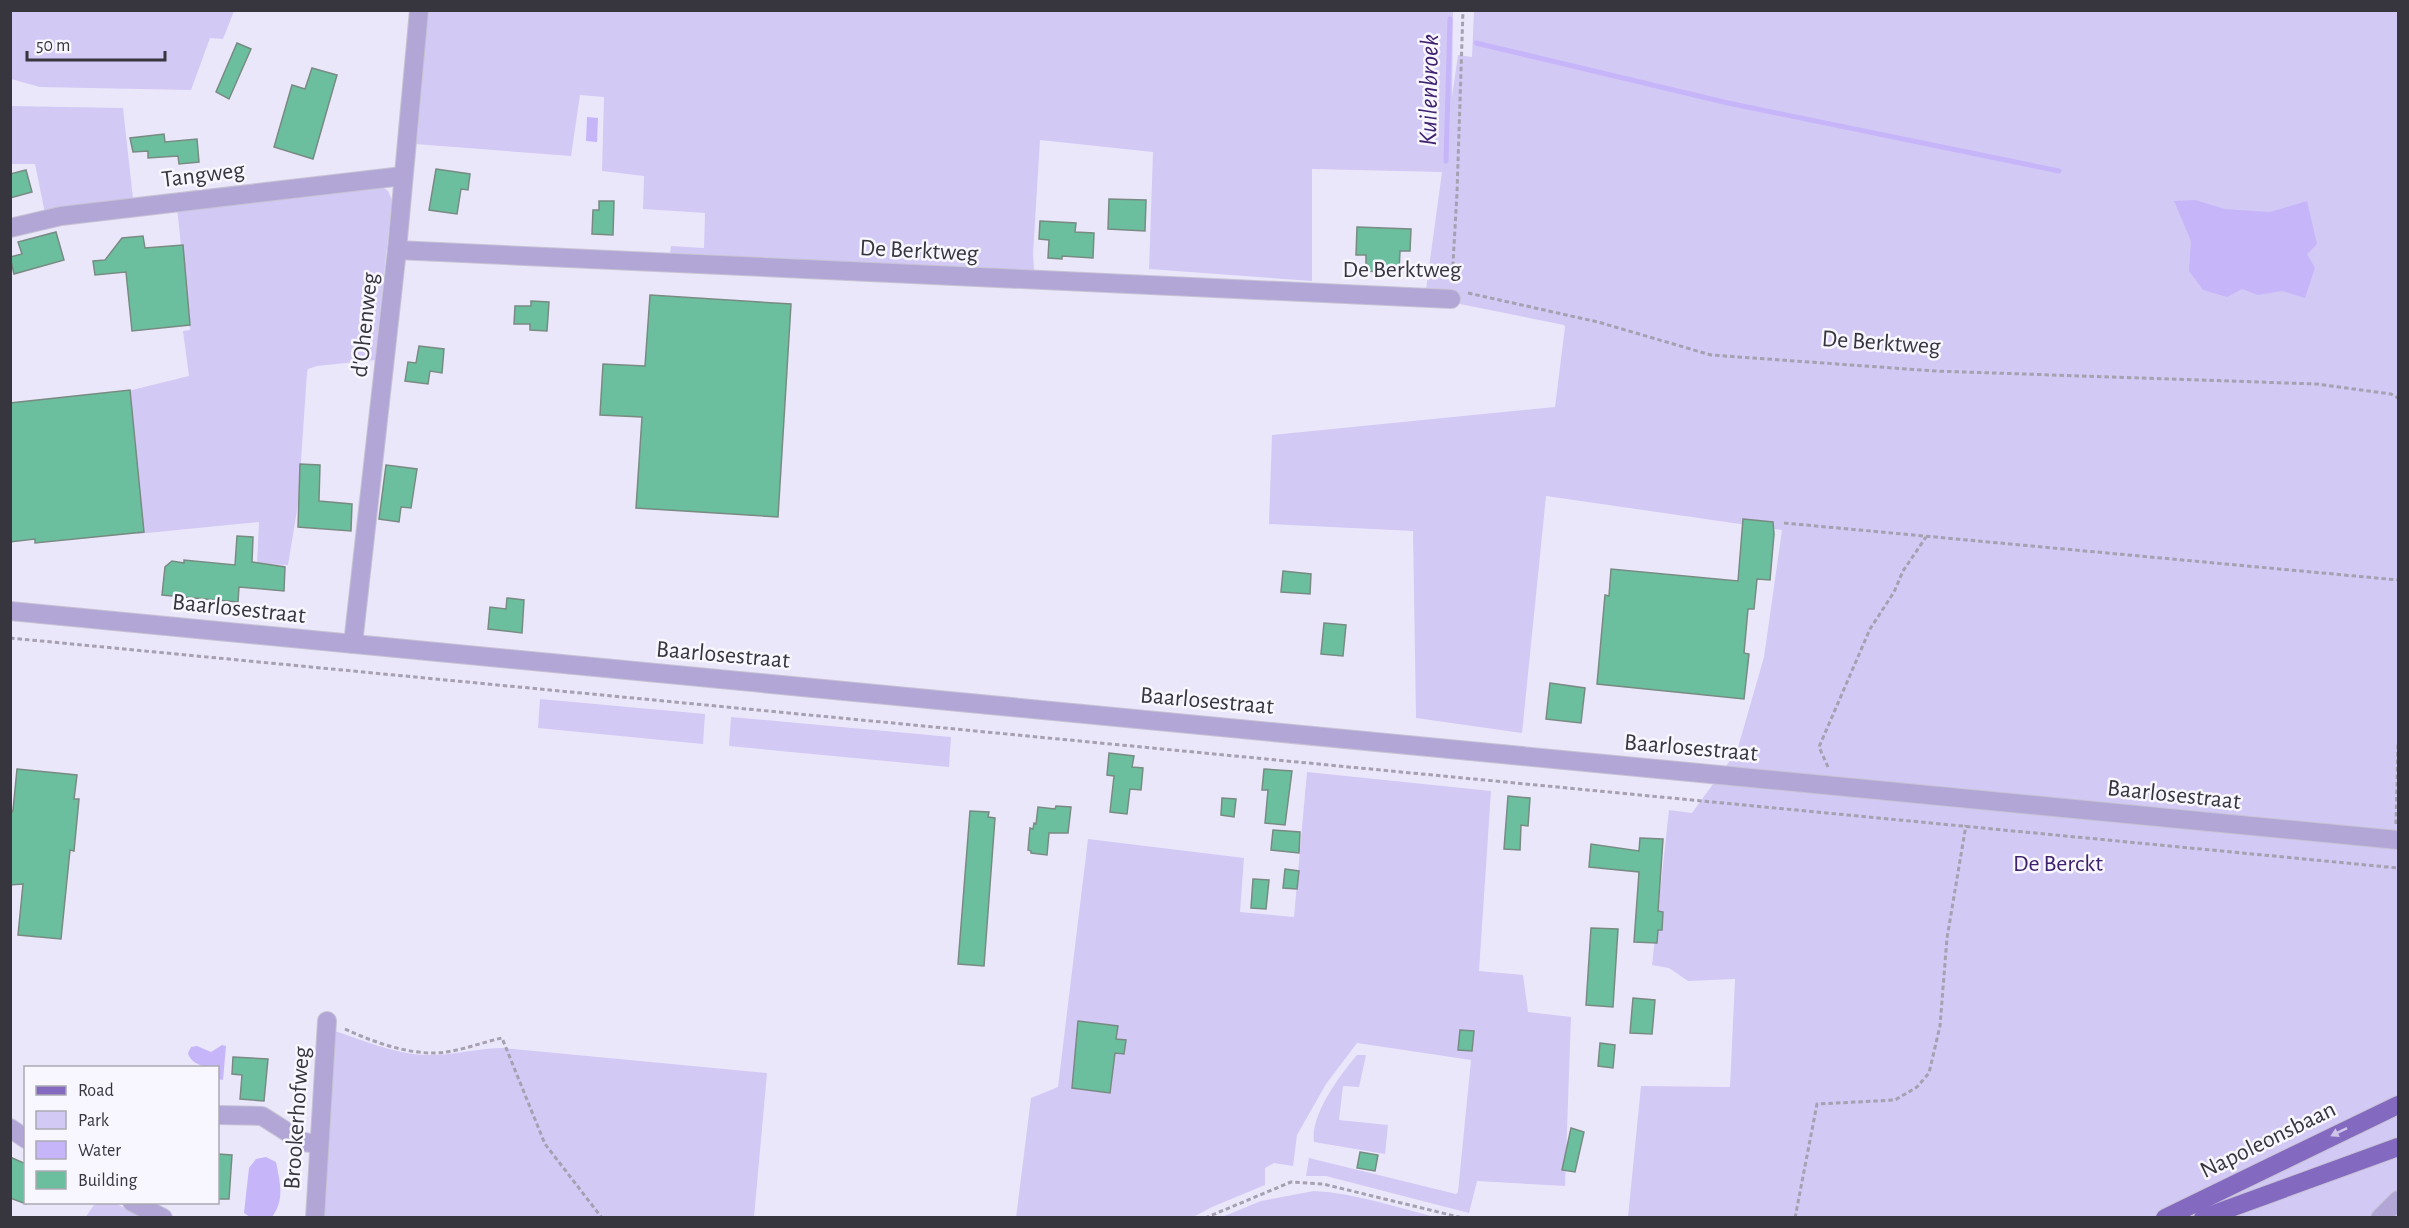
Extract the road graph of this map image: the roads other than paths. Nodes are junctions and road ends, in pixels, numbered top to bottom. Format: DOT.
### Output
graph roads {
  1 [pos="419,10"];
  2 [pos="403,176"];
  3 [pos="10,228"];
  4 [pos="397,250"];
  5 [pos="1451,299"];
  6 [pos="10,611"];
  7 [pos="353,644"];
  8 [pos="2397,840"];
  9 [pos="327,1021"];
  10 [pos="2395,1106"];
  11 [pos="219,1115"];
  12 [pos="10,1128"];
  13 [pos="24,1138"];
  14 [pos="319,1144"];
  15 [pos="2395,1149"];
  16 [pos="2398,1200"];
  17 [pos="134,1204"];
  18 [pos="163,1218"];
  19 [pos="315,1218"];
  20 [pos="2165,1218"];
  21 [pos="2203,1218"];
  22 [pos="2380,1218"];
  1 -- 2 [label="street, d'Ohenweg"];
  2 -- 3 [label="street, Tangweg"];
  2 -- 4 [label="street, d'Ohenweg"];
  4 -- 5 [label="street, De Berktweg"];
  4 -- 7 [label="street, d'Ohenweg"];
  6 -- 7 [label="street, Baarlosestraat"];
  7 -- 8 [label="street, Baarlosestraat"];
  9 -- 14 [label="street, Brookerhofweg"];
  10 -- 20 [label="main road, Napoleonsbaan, one-way"];
  11 -- 14 [label="street"];
  12 -- 13 [label="street"];
  14 -- 19 [label="street, Brookerhofweg"];
  15 -- 21 [label="main road, Napoleonsbaan"];
  16 -- 22 [label="street"];
  17 -- 18 [label="street"];
}
